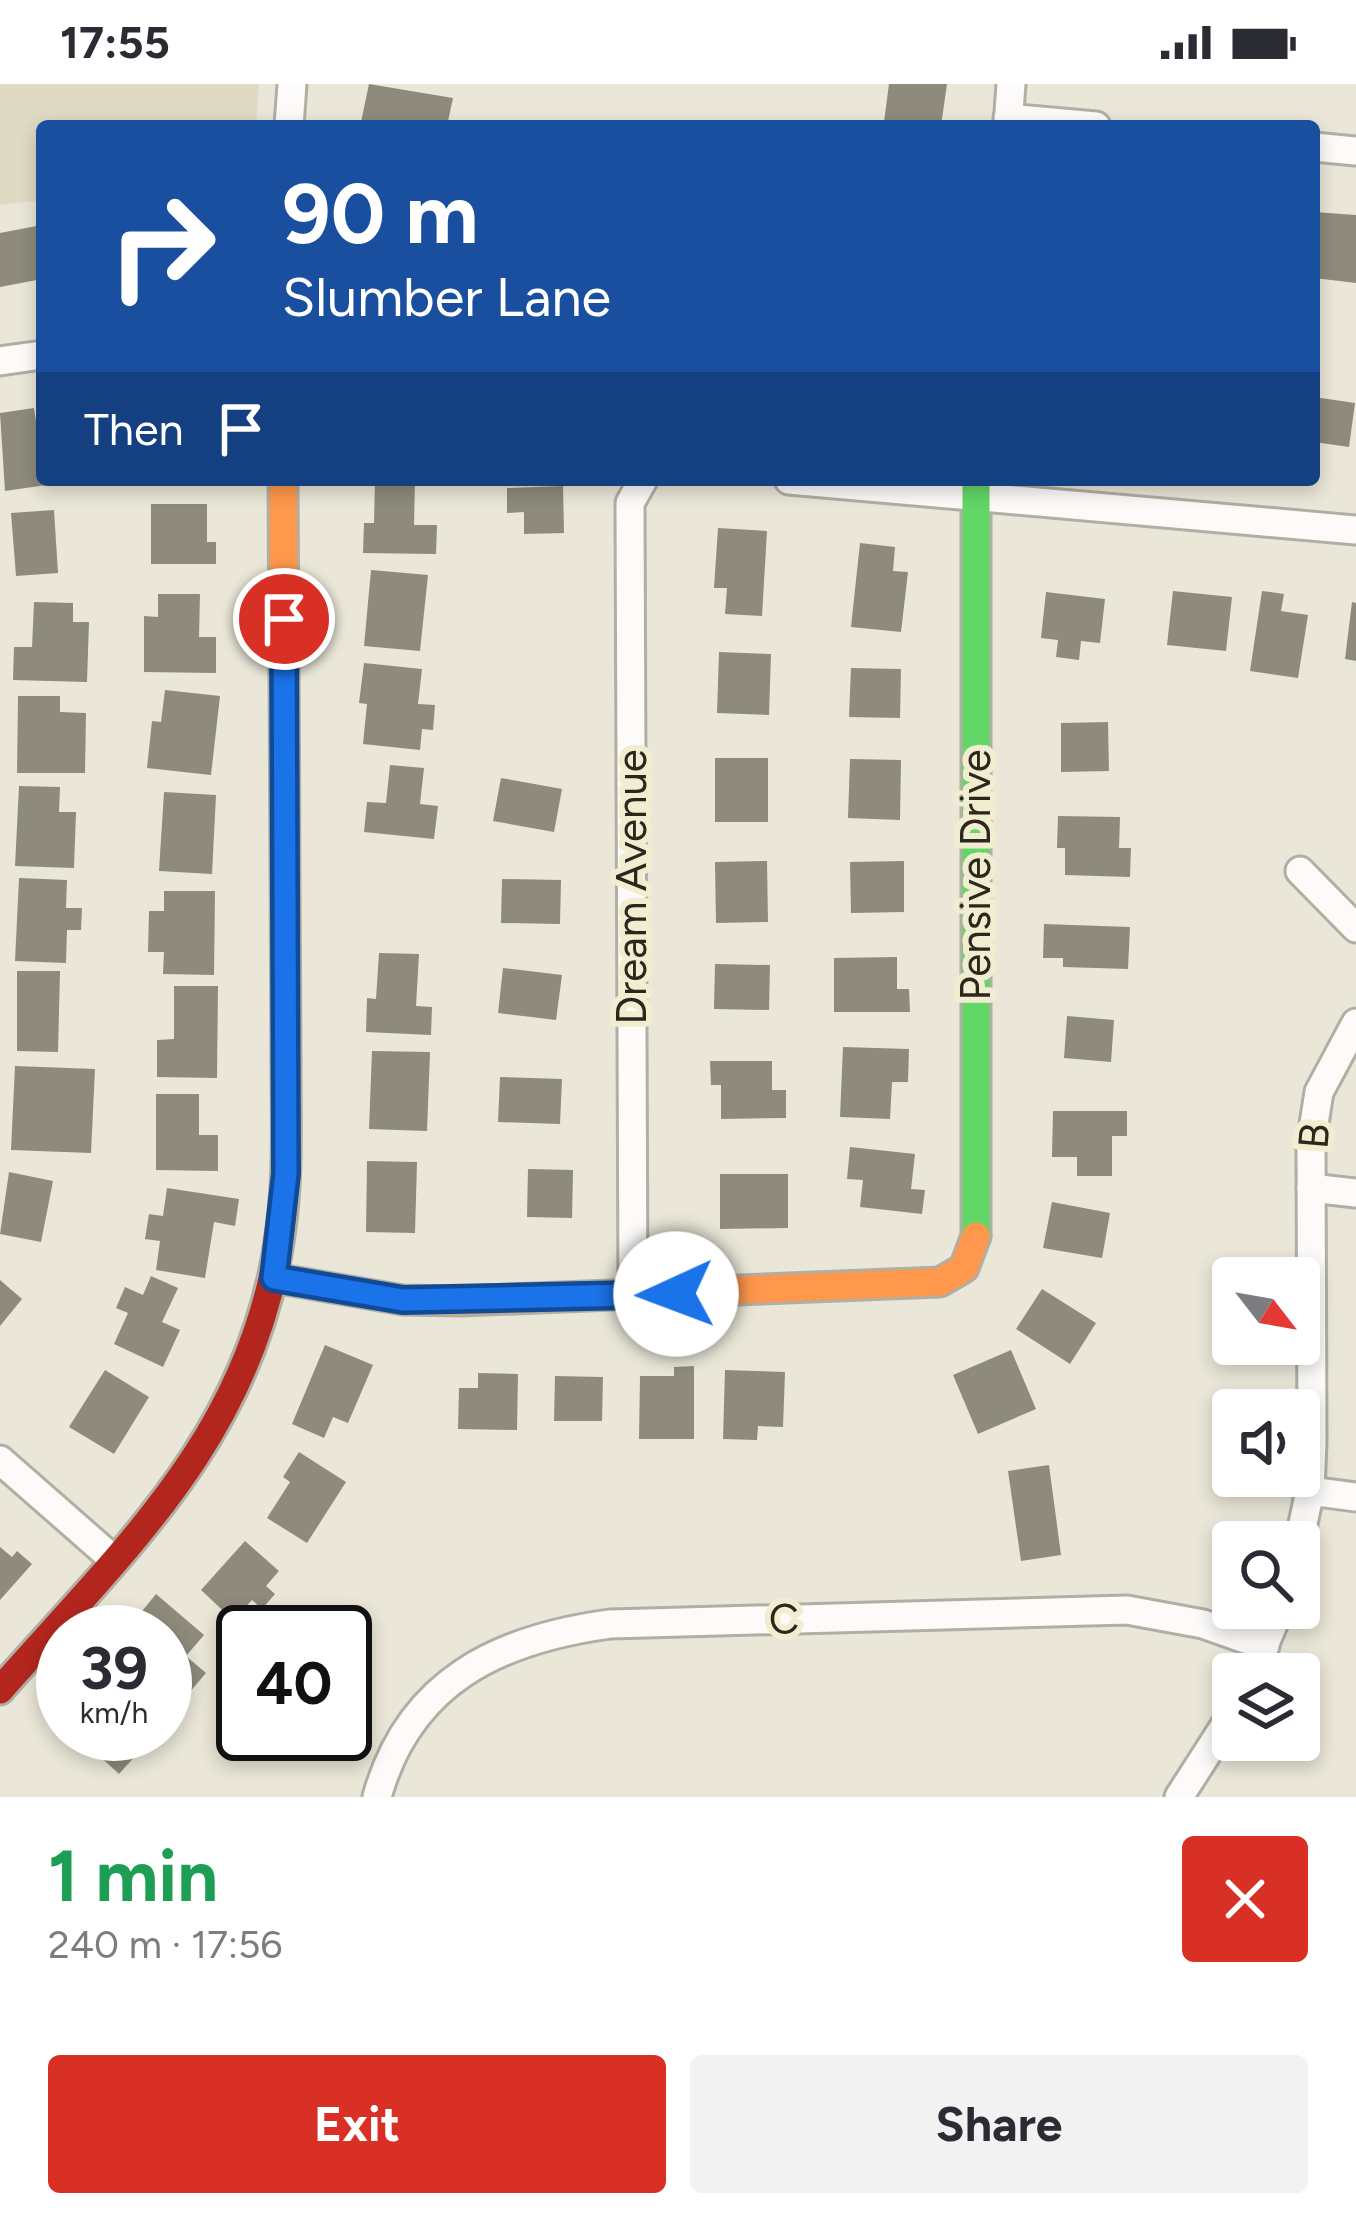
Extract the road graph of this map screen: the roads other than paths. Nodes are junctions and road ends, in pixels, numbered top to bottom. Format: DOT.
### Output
graph roads {
  1 [pos="292,84"];
  2 [pos="1011,84"];
  3 [pos="289,120"];
  4 [pos="1008,120"];
  5 [pos="1320,148"];
  6 [pos="1356,151"];
  7 [pos="36,356"];
  8 [pos="0,361"];
  9 [pos="283,486"];
  10 [pos="640,486"];
  11 [pos="913,486"];
  12 [pos="975,489"];
  13 [pos="1356,530"];
  14 [pos="1300,871"];
  15 [pos="1356,928"];
  16 [pos="1356,1023"];
  17 [pos="1311,1188"];
  18 [pos="1356,1193"];
  19 [pos="274,1278"];
  20 [pos="633,1296"];
  21 [pos="1310,1389"];
  22 [pos="0,1460"];
  23 [pos="1320,1492"];
  24 [pos="1356,1497"];
  25 [pos="113,1559"];
  26 [pos="1272,1629"];
  27 [pos="1265,1646"];
  28 [pos="1262,1653"];
  29 [pos="0,1690"];
  30 [pos="1212,1746"];
  31 [pos="377,1797"];
  32 [pos="1179,1797"];
  1 -- 3 [label="street"];
  2 -- 4 [label="street"];
  5 -- 6 [label="street"];
  7 -- 8 [label="street"];
  9 -- 19 [label="street"];
  10 -- 20 [label="street, Dream Avenue"];
  11 -- 12 [label="street"];
  12 -- 13 [label="street"];
  12 -- 20 [label="street, Pensive Drive"];
  14 -- 15 [label="street"];
  16 -- 17 [label="street, B"];
  17 -- 18 [label="street, B"];
  17 -- 21 [label="street, B"];
  19 -- 20 [label="street"];
  19 -- 25 [label="street"];
  22 -- 25 [label="street"];
  23 -- 24 [label="street"];
  25 -- 29 [label="street"];
  26 -- 27 [label="street"];
  27 -- 28 [label="street"];
  27 -- 31 [label="street, C"];
  30 -- 32 [label="street"];
}
